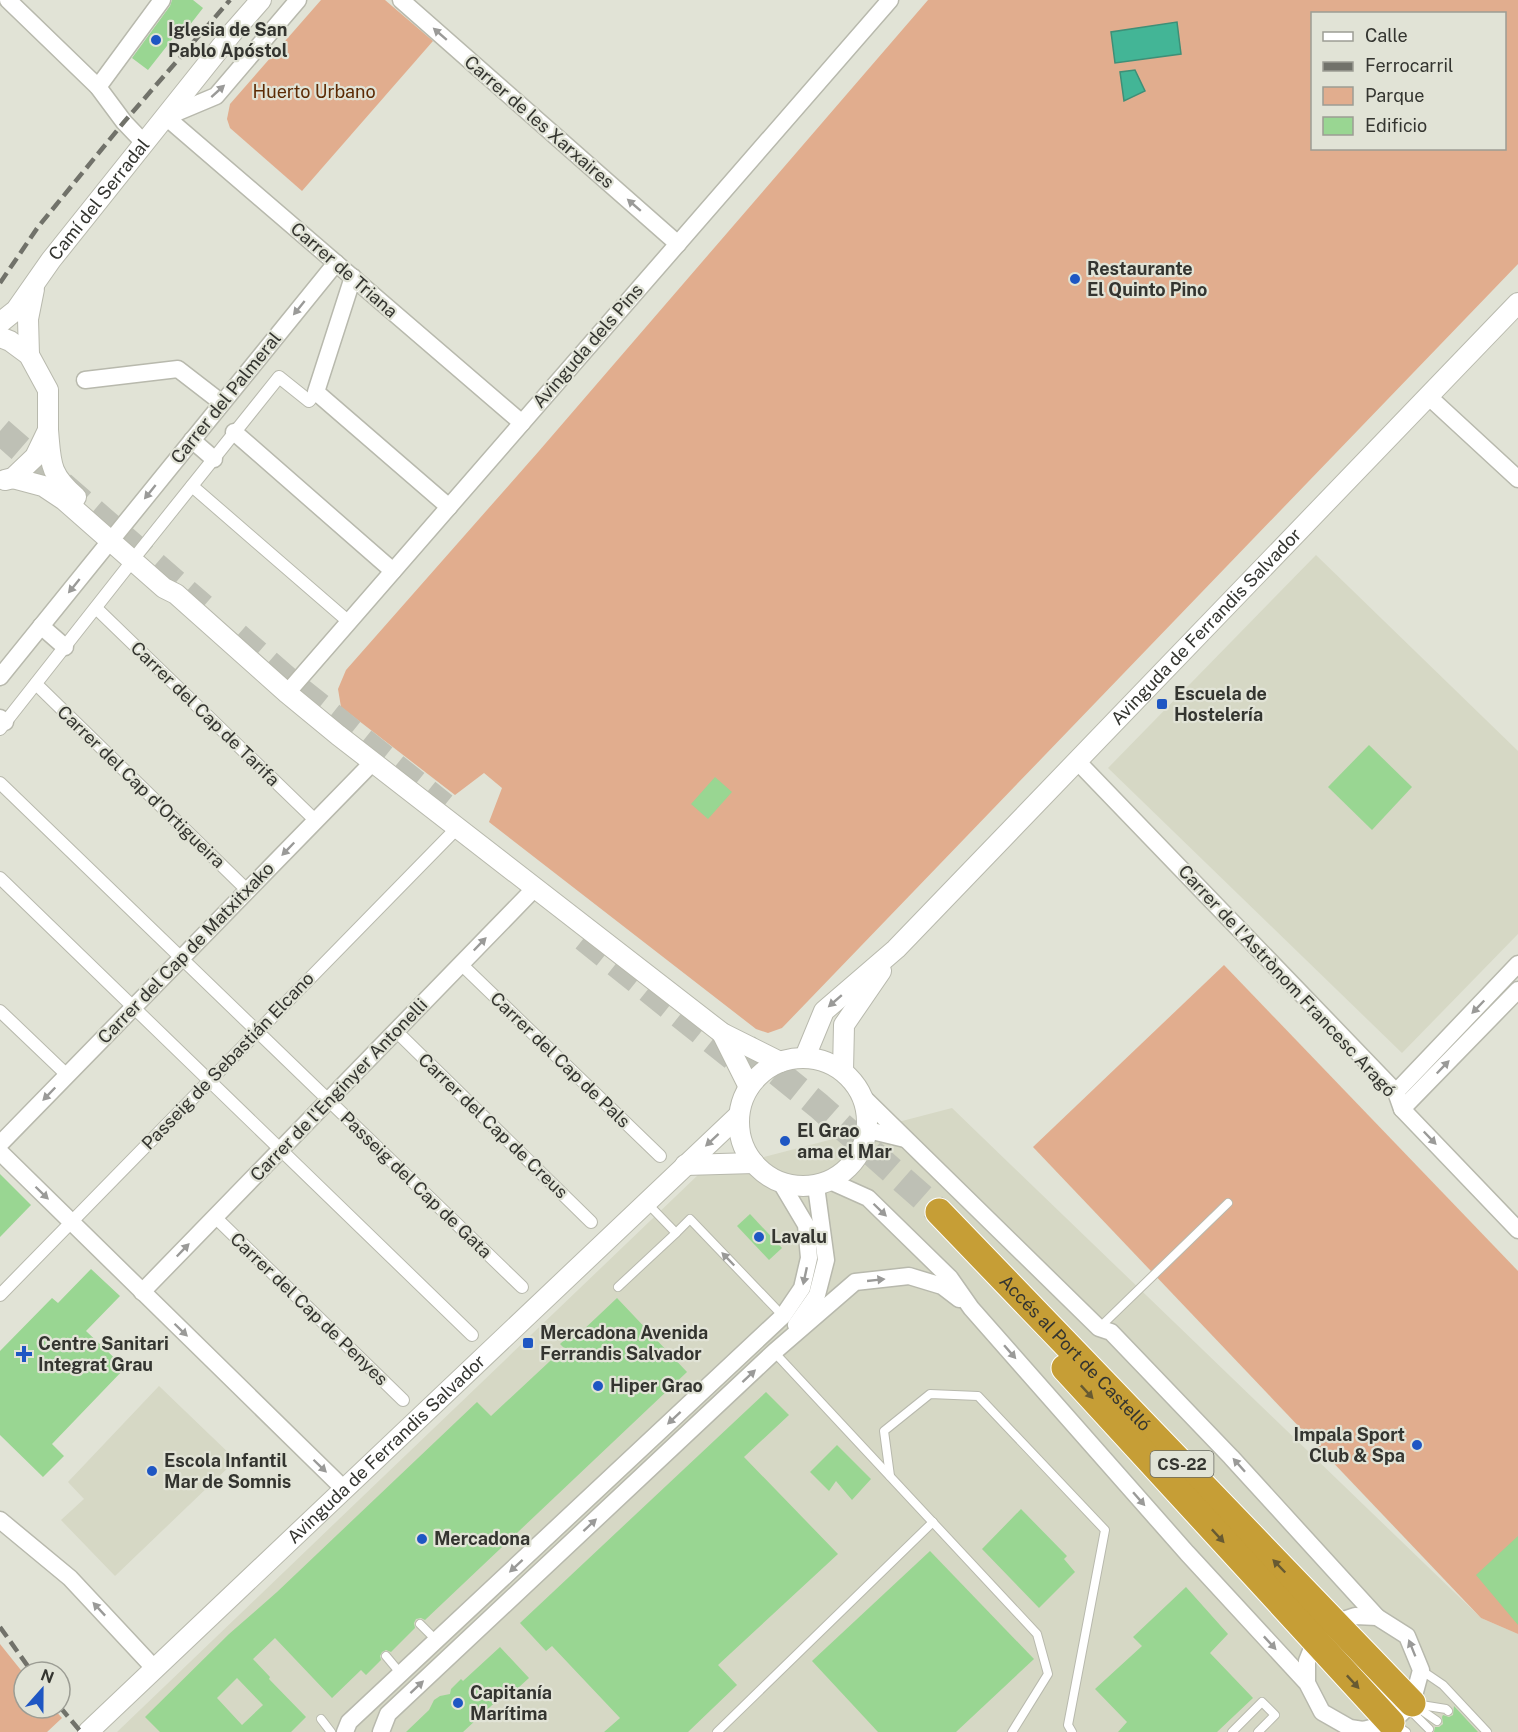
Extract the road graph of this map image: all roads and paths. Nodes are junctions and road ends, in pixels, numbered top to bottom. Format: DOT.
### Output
graph roads {
  1 [pos="8,0"];
  2 [pos="162,0"];
  3 [pos="261,0"];
  4 [pos="298,0"];
  5 [pos="401,0"];
  6 [pos="890,0"];
  7 [pos="98,87"];
  8 [pos="166,117"];
  9 [pos="145,144"];
  10 [pos="678,244"];
  11 [pos="336,263"];
  12 [pos="353,277"];
  13 [pos="35,283"];
  14 [pos="1518,303"];
  15 [pos="0,323"];
  16 [pos="0,337"];
  17 [pos="28,355"];
  18 [pos="85,380"];
  19 [pos="316,392"];
  20 [pos="1428,396"];
  21 [pos="222,403"];
  22 [pos="522,423"];
  23 [pos="48,430"];
  24 [pos="234,432"];
  25 [pos="192,440"];
  26 [pos="214,459"];
  27 [pos="1518,479"];
  28 [pos="6,480"];
  29 [pos="192,486"];
  30 [pos="449,507"];
  31 [pos="114,537"];
  32 [pos="136,556"];
  33 [pos="393,571"];
  34 [pos="96,608"];
  35 [pos="349,622"];
  36 [pos="41,626"];
  37 [pos="65,647"];
  38 [pos="0,677"];
  39 [pos="36,684"];
  40 [pos="287,693"];
  41 [pos="2,723"];
  42 [pos="1077,761"];
  43 [pos="373,762"];
  44 [pos="0,783"];
  45 [pos="315,820"];
  46 [pos="457,828"];
  47 [pos="0,878"];
  48 [pos="535,888"];
  49 [pos="247,890"];
  50 [pos="896,950"];
  51 [pos="181,958"];
  52 [pos="461,964"];
  53 [pos="1518,964"];
  54 [pos="1518,990"];
  55 [pos="133,1007"];
  56 [pos="0,1011"];
  57 [pos="396,1031"];
  58 [pos="257,1032"];
  59 [pos="722,1033"];
  60 [pos="805,1057"];
  61 [pos="780,1062"];
  62 [pos="843,1071"];
  63 [pos="67,1075"];
  64 [pos="209,1081"];
  65 [pos="749,1087"];
  66 [pos="1396,1092"];
  67 [pos="862,1096"];
  68 [pos="328,1100"];
  69 [pos="1402,1109"];
  70 [pos="739,1115"];
  71 [pos="868,1130"];
  72 [pos="906,1139"];
  73 [pos="0,1144"];
  74 [pos="280,1150"];
  75 [pos="0,1152"];
  76 [pos="660,1156"];
  77 [pos="754,1164"];
  78 [pos="685,1165"];
  79 [pos="781,1183"];
  80 [pos="823,1184"];
  81 [pos="646,1202"];
  82 [pos="1228,1203"];
  83 [pos="215,1217"];
  84 [pos="933,1218"];
  85 [pos="71,1222"];
  86 [pos="591,1222"];
  87 [pos="1518,1230"];
  88 [pos="676,1233"];
  89 [pos="522,1287"];
  90 [pos="618,1287"];
  91 [pos="142,1292"];
  92 [pos="0,1295"];
  93 [pos="971,1308"];
  94 [pos="783,1316"];
  95 [pos="1099,1328"];
  96 [pos="472,1335"];
  97 [pos="777,1350"];
  98 [pos="403,1400"];
  99 [pos="890,1476"];
  100 [pos="344,1489"];
  101 [pos="0,1520"];
  102 [pos="933,1522"];
  103 [pos="1377,1617"];
  104 [pos="420,1624"];
  105 [pos="1324,1632"];
  106 [pos="436,1640"];
  107 [pos="386,1656"];
  108 [pos="154,1669"];
  109 [pos="1421,1670"];
  110 [pos="401,1674"];
  111 [pos="1307,1683"];
  112 [pos="1412,1703"];
  113 [pos="1448,1711"];
  114 [pos="1437,1721"];
  115 [pos="1429,1729"];
  116 [pos="1375,1730"];
  117 [pos="88,1732"];
  118 [pos="324,1732"];
  119 [pos="331,1732"];
  120 [pos="345,1732"];
  121 [pos="381,1732"];
  122 [pos="717,1732"];
  123 [pos="1012,1732"];
  124 [pos="1072,1732"];
  125 [pos="1232,1732"];
  126 [pos="1258,1732"];
  127 [pos="1488,1732"];
  1 -- 7 [label="street"];
  2 -- 7 [label="street"];
  3 -- 8 [label="street, Camí del Serradal"];
  8 -- 4 [label="street, Camí del Serradal, one-way"];
  10 -- 5 [label="street, Carrer de les Xarxaires, one-way"];
  6 -- 10 [label="street, Avinguda dels Pins"];
  7 -- 9 [label="street"];
  8 -- 9 [label="street, Camí del Serradal"];
  8 -- 11 [label="street, Carrer de Triana"];
  9 -- 13 [label="street, Camí del Serradal"];
  10 -- 22 [label="street, Avinguda dels Pins"];
  11 -- 12 [label="street, Carrer de Triana"];
  11 -- 21 [label="street, Carrer del Palmeral, one-way"];
  12 -- 19 [label="street"];
  12 -- 22 [label="street, Carrer de Triana"];
  13 -- 15 [label="street, Camí del Serradal"];
  13 -- 17 [label="street, Camí del Serradal"];
  14 -- 20 [label="street, Avinguda de Ferrandis Salvador"];
  16 -- 17 [label="street"];
  17 -- 23 [label="street"];
  18 -- 21 [label="street"];
  19 -- 24 [label="street, Carrer del Palmeral"];
  19 -- 30 [label="street"];
  20 -- 27 [label="street"];
  20 -- 42 [label="street, Avinguda de Ferrandis Salvador"];
  21 -- 25 [label="street, Carrer del Palmeral"];
  22 -- 30 [label="street, Avinguda dels Pins"];
  23 -- 28 [label="street"];
  23 -- 31 [label="street"];
  24 -- 26 [label="street, Carrer del Palmeral"];
  24 -- 33 [label="street"];
  25 -- 26 [label="street"];
  25 -- 31 [label="street, Carrer del Palmeral, one-way"];
  26 -- 29 [label="street, Carrer del Palmeral"];
  28 -- 31 [label="street"];
  29 -- 32 [label="street, Carrer del Palmeral"];
  29 -- 35 [label="street"];
  30 -- 33 [label="street, Avinguda dels Pins"];
  31 -- 32 [label="street"];
  31 -- 36 [label="street, Carrer del Palmeral, one-way"];
  32 -- 34 [label="street, Carrer del Palmeral"];
  32 -- 40 [label="street"];
  33 -- 35 [label="street, Avinguda dels Pins"];
  34 -- 37 [label="street, Carrer del Palmeral"];
  34 -- 45 [label="street, Carrer del Cap de Tarifa"];
  35 -- 40 [label="street, Avinguda dels Pins"];
  36 -- 37 [label="street"];
  36 -- 38 [label="street, Carrer del Palmeral"];
  37 -- 39 [label="street, Carrer del Palmeral"];
  39 -- 41 [label="street, Carrer del Palmeral"];
  39 -- 49 [label="street, Carrer del Cap d'Ortigueira"];
  40 -- 43 [label="street"];
  42 -- 50 [label="street, Avinguda de Ferrandis Salvador"];
  42 -- 66 [label="street, Carrer de l'Astrònom Francesc Aragó"];
  43 -- 45 [label="street, Carrer del Cap de Matxitxako"];
  43 -- 46 [label="street"];
  44 -- 51 [label="street, Passeig del Cap de Gata"];
  45 -- 49 [label="street, Carrer del Cap de Matxitxako, one-way"];
  46 -- 48 [label="street"];
  46 -- 58 [label="street, Passeig de Sebastián Elcano"];
  47 -- 55 [label="street"];
  52 -- 48 [label="street, Carrer de l'Enginyer Antonelli, one-way"];
  48 -- 59 [label="street"];
  49 -- 51 [label="street, Carrer del Cap de Matxitxako"];
  50 -- 60 [label="street, Avinguda de Ferrandis Salvador, one-way"];
  50 -- 62 [label="street, Avinguda de Ferrandis Salvador"];
  51 -- 55 [label="street, Carrer del Cap de Matxitxako"];
  51 -- 58 [label="street, Passeig del Cap de Gata"];
  52 -- 57 [label="street, Carrer de l'Enginyer Antonelli"];
  52 -- 76 [label="street, Carrer del Cap de Pals"];
  53 -- 66 [label="street, one-way"];
  69 -- 54 [label="street, one-way"];
  55 -- 63 [label="street, Carrer del Cap de Matxitxako"];
  55 -- 64 [label="street"];
  56 -- 63 [label="street"];
  57 -- 68 [label="street, Carrer de l'Enginyer Antonelli"];
  57 -- 86 [label="street, Carrer del Cap de Creus"];
  58 -- 64 [label="street, Passeig de Sebastián Elcano"];
  58 -- 68 [label="street, Passeig del Cap de Gata"];
  59 -- 61 [label="street"];
  59 -- 65 [label="street"];
  60 -- 61 [label="street"];
  60 -- 62 [label="street"];
  61 -- 65 [label="street"];
  62 -- 67 [label="street"];
  63 -- 73 [label="street, Carrer del Cap de Matxitxako, one-way"];
  64 -- 74 [label="street"];
  64 -- 85 [label="street, Passeig de Sebastián Elcano"];
  65 -- 70 [label="street"];
  66 -- 69 [label="street, Carrer de l'Astrònom Francesc Aragó"];
  67 -- 71 [label="street"];
  67 -- 72 [label="street"];
  68 -- 74 [label="street, Carrer de l'Enginyer Antonelli"];
  68 -- 89 [label="street, Passeig del Cap de Gata"];
  69 -- 87 [label="street, Carrer de l'Astrònom Francesc Aragó, one-way"];
  70 -- 77 [label="street"];
  70 -- 78 [label="street, Avinguda de Ferrandis Salvador, one-way"];
  71 -- 72 [label="street"];
  71 -- 80 [label="street"];
  72 -- 95 [label="street"];
  74 -- 83 [label="street, Carrer de l'Enginyer Antonelli"];
  74 -- 96 [label="street"];
  75 -- 85 [label="street, one-way"];
  77 -- 78 [label="street"];
  77 -- 79 [label="street"];
  78 -- 81 [label="street, Avinguda de Ferrandis Salvador"];
  79 -- 80 [label="street"];
  79 -- 94 [label="street, one-way"];
  80 -- 93 [label="street, one-way"];
  80 -- 97 [label="street"];
  81 -- 88 [label="lane"];
  81 -- 100 [label="street, Avinguda de Ferrandis Salvador"];
  82 -- 95 [label="lane"];
  91 -- 83 [label="street, Carrer de l'Enginyer Antonelli, one-way"];
  83 -- 98 [label="street, Carrer del Cap de Penyes"];
  84 -- 105 [label="highway, Accés al Port de Castelló / CS-22"];
  85 -- 91 [label="street"];
  85 -- 92 [label="street, Passeig de Sebastián Elcano"];
  88 -- 90 [label="lane"];
  94 -- 88 [label="lane, one-way"];
  91 -- 100 [label="street, one-way"];
  97 -- 93 [label="street, one-way"];
  93 -- 111 [label="street, one-way"];
  94 -- 106 [label="street, one-way"];
  103 -- 95 [label="street, one-way"];
  97 -- 99 [label="lane"];
  121 -- 97 [label="street, one-way"];
  99 -- 102 [label="lane"];
  99 -- 124 [label="lane"];
  100 -- 108 [label="street, Avinguda de Ferrandis Salvador"];
  108 -- 101 [label="street, one-way"];
  102 -- 122 [label="lane"];
  102 -- 123 [label="lane"];
  103 -- 105 [label="street"];
  109 -- 103 [label="street, one-way"];
  104 -- 106 [label="lane"];
  105 -- 111 [label="street"];
  105 -- 112 [label="highway, Accés al Port de Castelló / CS-22"];
  105 -- 116 [label="highway, Accés al Port de Castelló / CS-22, one-way"];
  106 -- 110 [label="street"];
  107 -- 110 [label="lane"];
  108 -- 117 [label="street, Avinguda de Ferrandis Salvador"];
  109 -- 112 [label="street"];
  109 -- 127 [label="lane"];
  110 -- 120 [label="street"];
  111 -- 116 [label="street"];
  112 -- 113 [label="lane"];
  112 -- 114 [label="lane"];
  112 -- 115 [label="lane"];
  112 -- 116 [label="street"];
  118 -- 119 [label="lane"];
  125 -- 126 [label="lane"];
}
